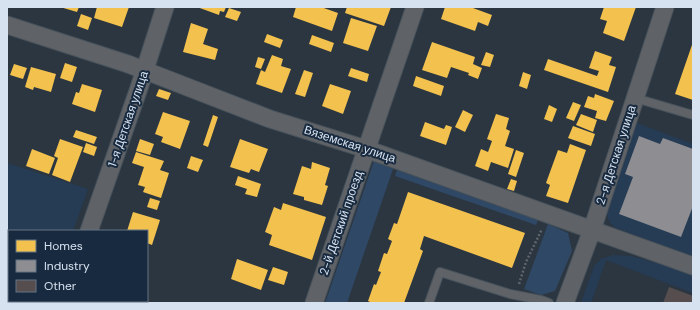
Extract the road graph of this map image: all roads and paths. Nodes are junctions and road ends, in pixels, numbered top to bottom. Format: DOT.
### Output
graph roads {
  1 [pos="165,7"];
  2 [pos="415,7"];
  3 [pos="664,7"];
  4 [pos="7,25"];
  5 [pos="144,70"];
  6 [pos="635,98"];
  7 [pos="693,115"];
  8 [pos="366,148"];
  9 [pos="549,214"];
  10 [pos="89,230"];
  11 [pos="592,230"];
  12 [pos="693,266"];
  13 [pos="516,296"];
  14 [pos="314,303"];
  15 [pos="429,303"];
  16 [pos="549,303"];
  17 [pos="565,303"];
  1 -- 5 [label="street, 1-я Детская улица"];
  2 -- 8 [label="street, 2-й Детский проезд"];
  3 -- 6 [label="street, 2-я Детская улица"];
  4 -- 5 [label="street, Вяземская улица"];
  5 -- 8 [label="street, Вяземская улица"];
  5 -- 10 [label="street, 1-я Детская улица"];
  6 -- 7 [label="lane"];
  6 -- 11 [label="street, 2-я Детская улица"];
  8 -- 9 [label="street, Вяземская улица"];
  8 -- 14 [label="street, 2-й Детский проезд"];
  9 -- 11 [label="street, Вяземская улица"];
  9 -- 13 [label="path"];
  11 -- 12 [label="street, Вяземская улица"];
  11 -- 17 [label="street, 2-я Детская улица"];
  13 -- 15 [label="lane"];
  13 -- 16 [label="lane"];
}
